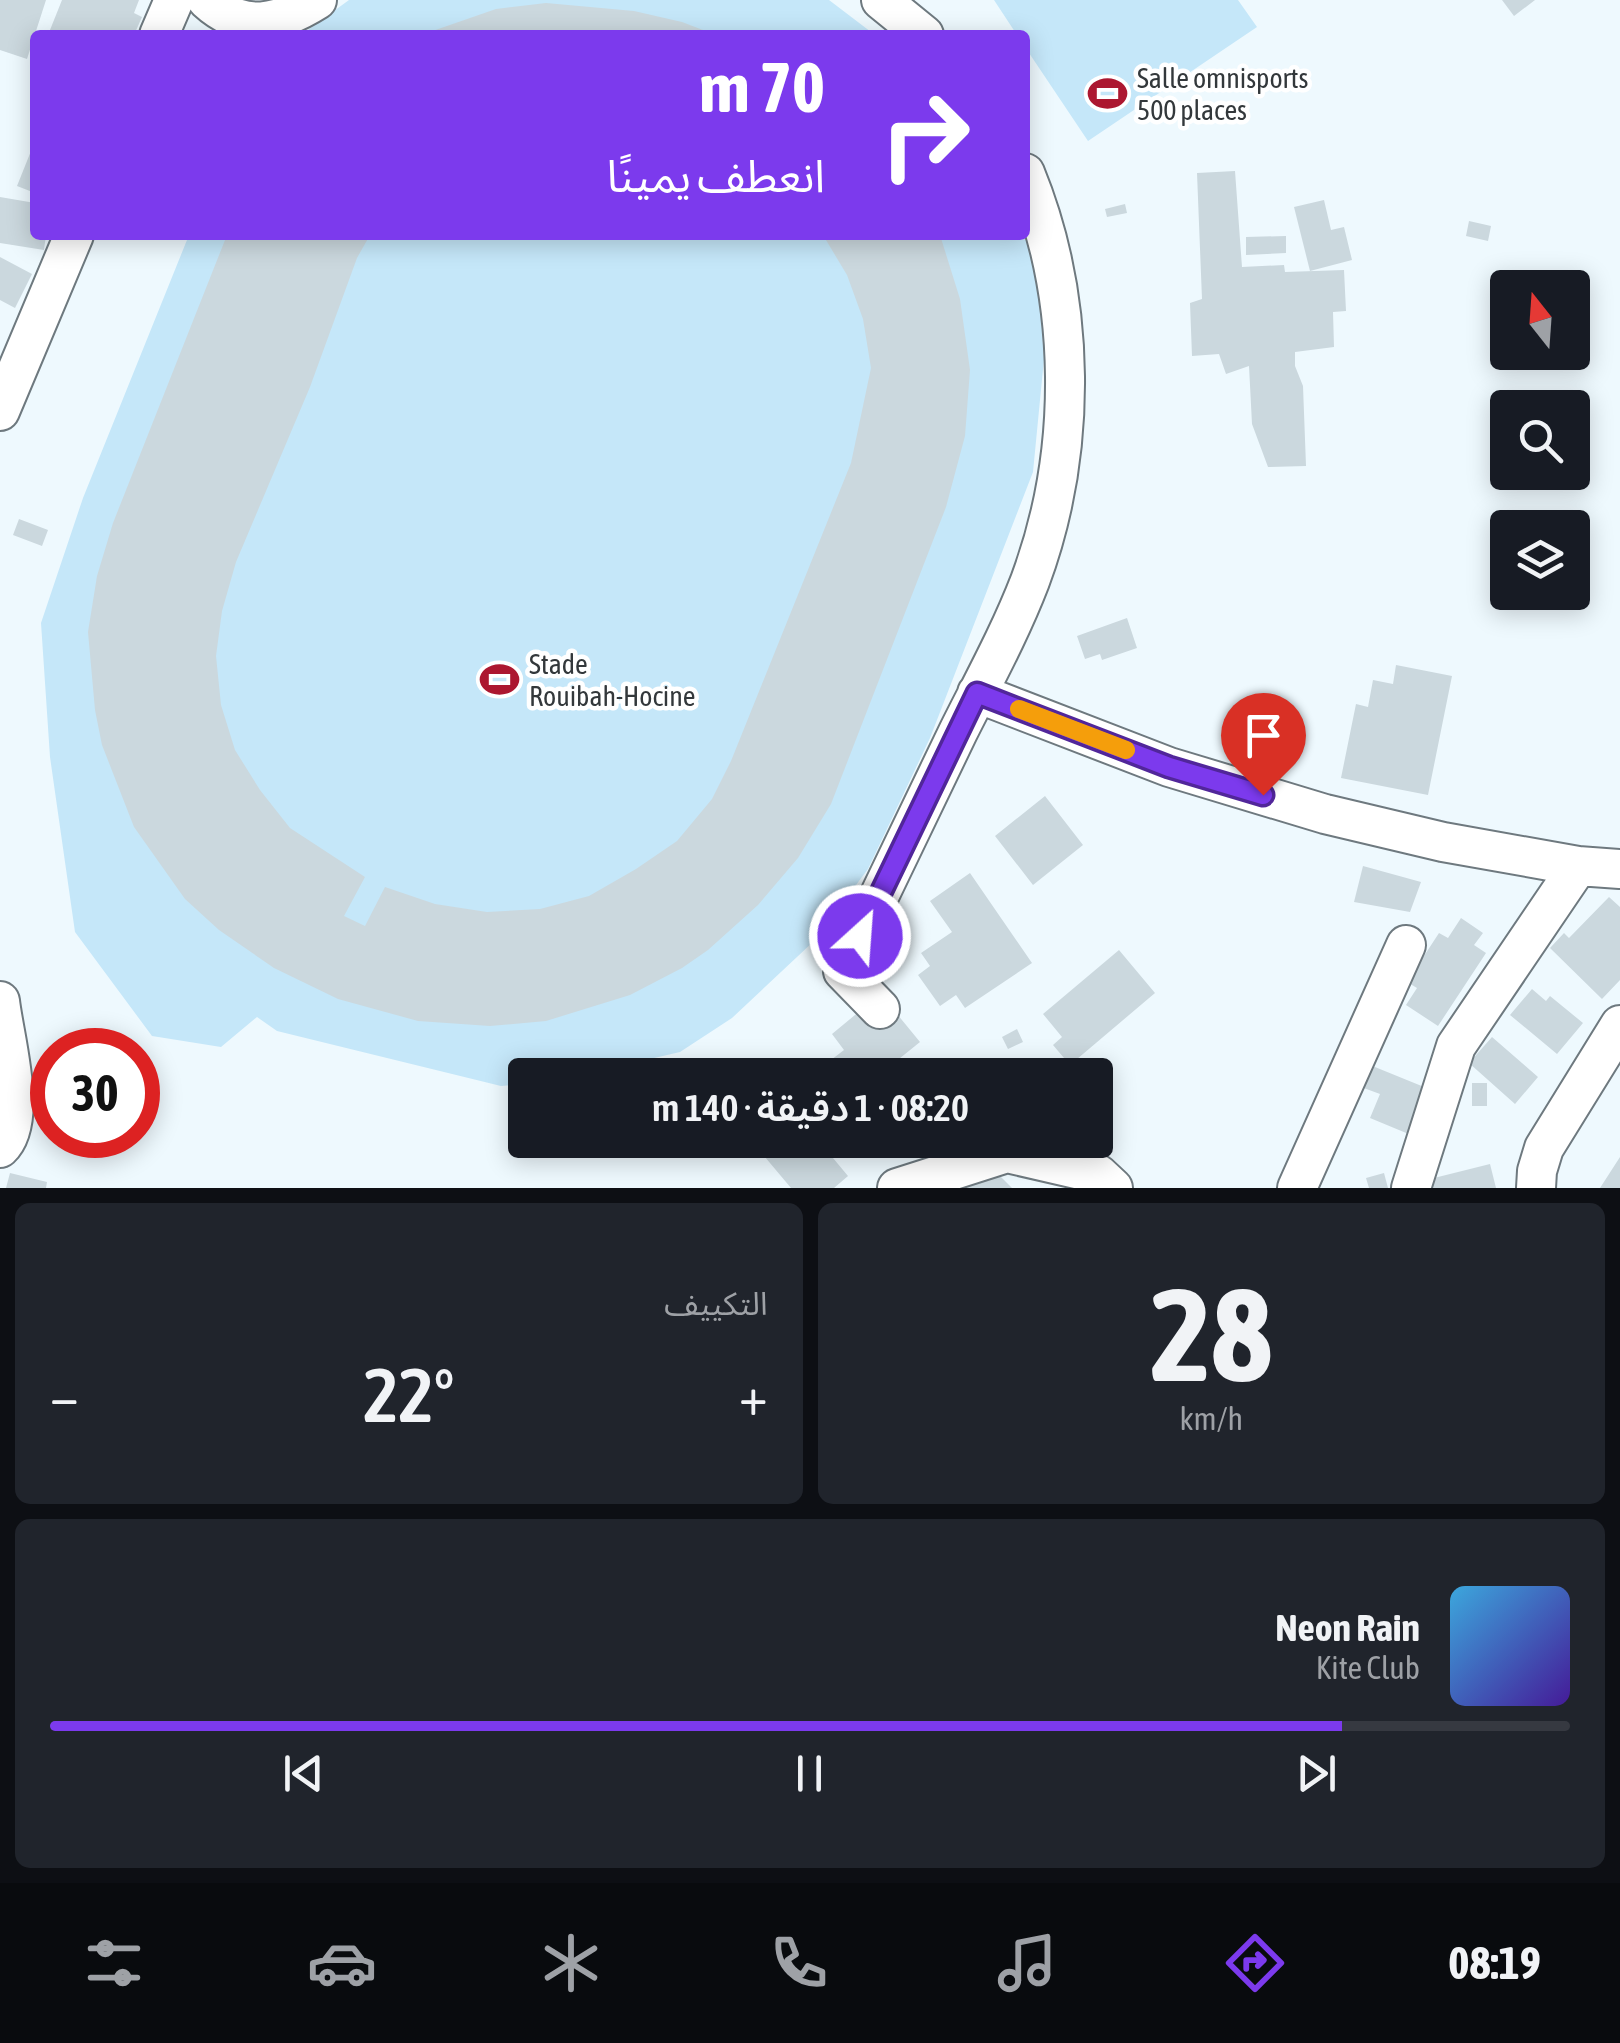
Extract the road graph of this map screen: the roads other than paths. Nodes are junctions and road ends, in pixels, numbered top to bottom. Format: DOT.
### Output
graph roads {
  1 [pos="174,0"];
  2 [pos="207,0"];
  3 [pos="317,0"];
  4 [pos="881,0"];
  5 [pos="161,30"];
  6 [pos="918,30"];
  7 [pos="1030,185"];
  8 [pos="72,240"];
  9 [pos="0,411"];
  10 [pos="977,693"];
  11 [pos="1578,866"];
  12 [pos="1620,869"];
  13 [pos="1406,945"];
  14 [pos="0,1006"];
  15 [pos="880,1008"];
  16 [pos="1620,1026"];
  17 [pos="0,1148"];
  18 [pos="1045,1176"];
  19 [pos="896,1188"];
  20 [pos="1112,1188"];
  21 [pos="1297,1188"];
  22 [pos="1410,1188"];
  23 [pos="1536,1188"];
  1 -- 5 [label="street"];
  2 -- 3 [label="street"];
  4 -- 6 [label="street"];
  7 -- 10 [label="street"];
  8 -- 9 [label="street"];
  10 -- 11 [label="street"];
  10 -- 15 [label="street"];
  11 -- 12 [label="street"];
  11 -- 22 [label="street"];
  13 -- 21 [label="street"];
  14 -- 17 [label="street"];
  16 -- 23 [label="street"];
  18 -- 19 [label="street"];
  18 -- 20 [label="street"];
}
